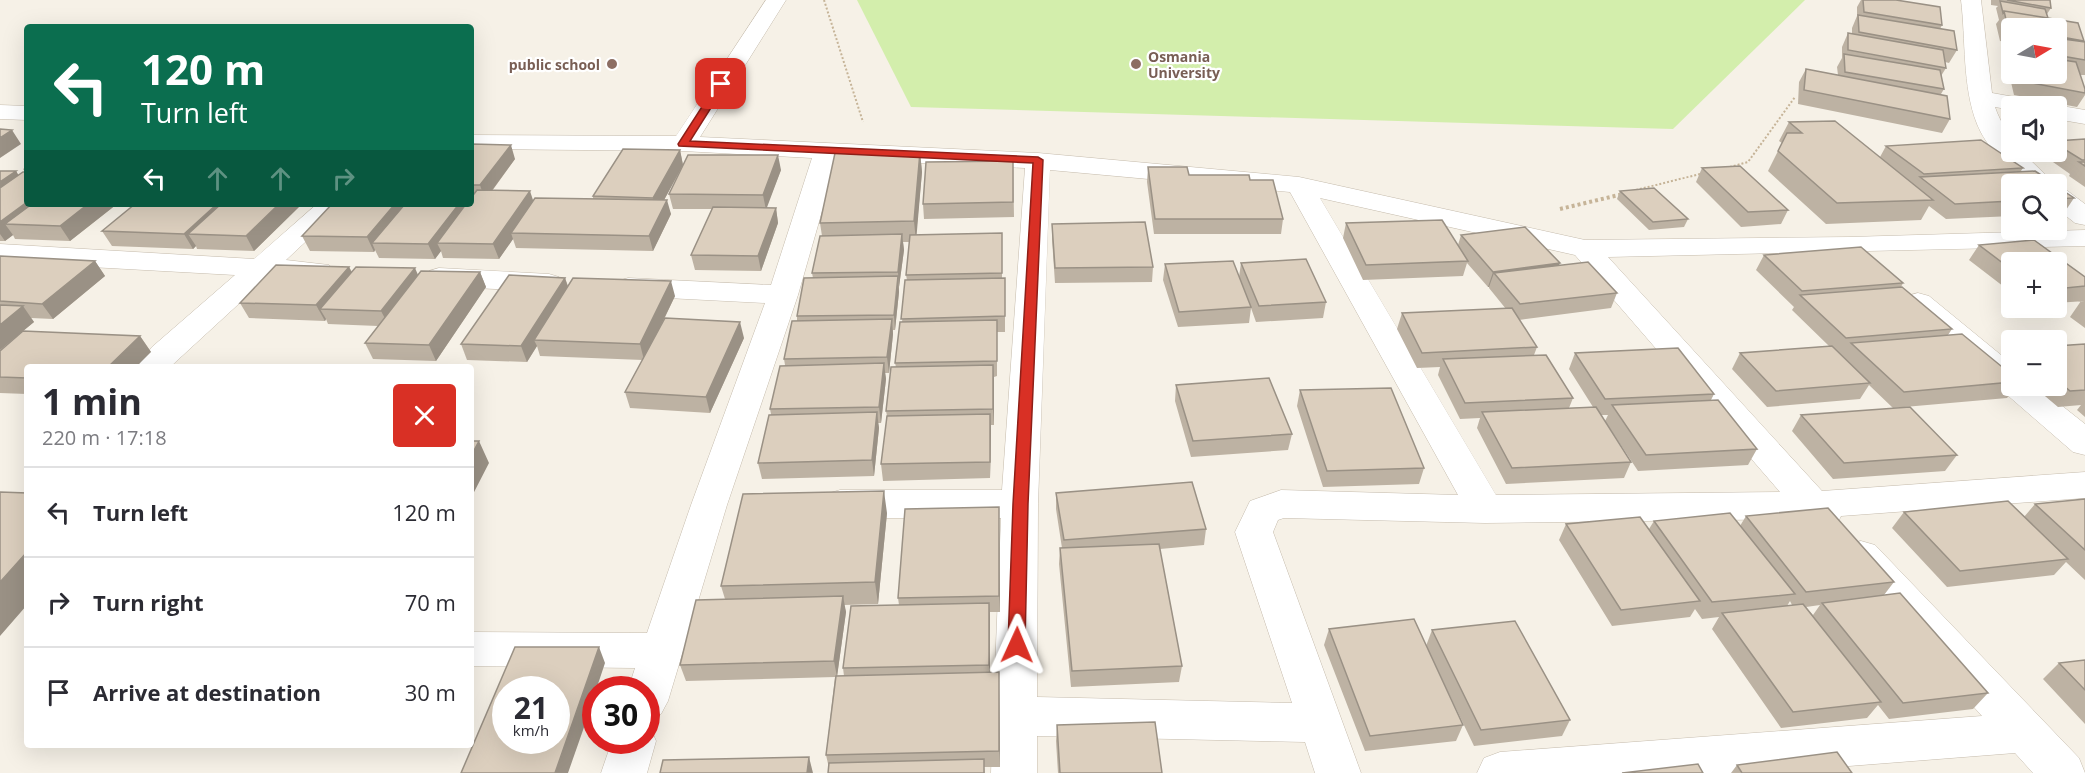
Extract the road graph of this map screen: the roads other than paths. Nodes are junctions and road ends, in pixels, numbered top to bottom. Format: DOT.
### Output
graph roads {
  1 [pos="776,0"];
  2 [pos="1971,0"];
  3 [pos="1983,98"];
  4 [pos="2001,101"];
  5 [pos="0,112"];
  6 [pos="24,113"];
  7 [pos="2067,114"];
  8 [pos="2085,117"];
  9 [pos="474,142"];
  10 [pos="683,144"];
  11 [pos="827,150"];
  12 [pos="1038,160"];
  13 [pos="2028,174"];
  14 [pos="1299,185"];
  15 [pos="2067,203"];
  16 [pos="330,207"];
  17 [pos="2085,217"];
  18 [pos="2085,238"];
  19 [pos="1850,245"];
  20 [pos="1585,249"];
  21 [pos="3,256"];
  22 [pos="262,268"];
  23 [pos="345,272"];
  24 [pos="416,276"];
  25 [pos="570,284"];
  26 [pos="606,286"];
  27 [pos="783,295"];
  28 [pos="155,364"];
  29 [pos="2001,372"];
  30 [pos="2029,396"];
  31 [pos="2085,443"];
  32 [pos="2085,485"];
  33 [pos="709,504"];
  34 [pos="745,504"];
  35 [pos="805,504"];
  36 [pos="1020,504"];
  37 [pos="1813,505"];
  38 [pos="1485,509"];
  39 [pos="474,649"];
  40 [pos="662,651"];
  41 [pos="654,676"];
  42 [pos="1015,716"];
  43 [pos="1320,723"];
  44 [pos="2025,732"];
  45 [pos="630,754"];
  46 [pos="1701,765"];
  47 [pos="624,773"];
  48 [pos="1014,773"];
  49 [pos="1338,773"];
  50 [pos="1500,773"];
  51 [pos="2063,773"];
  1 -- 10 [label="street"];
  2 -- 3 [label="street"];
  3 -- 4 [label="street"];
  3 -- 13 [label="street"];
  5 -- 6 [label="street"];
  7 -- 8 [label="street"];
  9 -- 10 [label="street"];
  10 -- 11 [label="street"];
  11 -- 12 [label="street"];
  11 -- 27 [label="street"];
  12 -- 14 [label="street"];
  12 -- 36 [label="street"];
  14 -- 20 [label="street"];
  14 -- 38 [label="street"];
  15 -- 17 [label="street"];
  16 -- 22 [label="street"];
  18 -- 19 [label="street"];
  19 -- 20 [label="street"];
  19 -- 29 [label="street"];
  20 -- 37 [label="street"];
  21 -- 22 [label="street"];
  22 -- 23 [label="street"];
  22 -- 28 [label="street"];
  24 -- 25 [label="street"];
  26 -- 27 [label="street"];
  27 -- 33 [label="street"];
  30 -- 31 [label="street"];
  32 -- 37 [label="street"];
  33 -- 34 [label="street"];
  33 -- 40 [label="street"];
  35 -- 36 [label="street"];
  36 -- 42 [label="street"];
  37 -- 38 [label="street"];
  37 -- 44 [label="street"];
  38 -- 43 [label="street"];
  39 -- 40 [label="street"];
  40 -- 41 [label="street"];
  42 -- 43 [label="street"];
  42 -- 48 [label="street"];
  43 -- 49 [label="street"];
  44 -- 46 [label="street"];
  44 -- 51 [label="street"];
  45 -- 47 [label="street"];
  46 -- 50 [label="street"];
}
